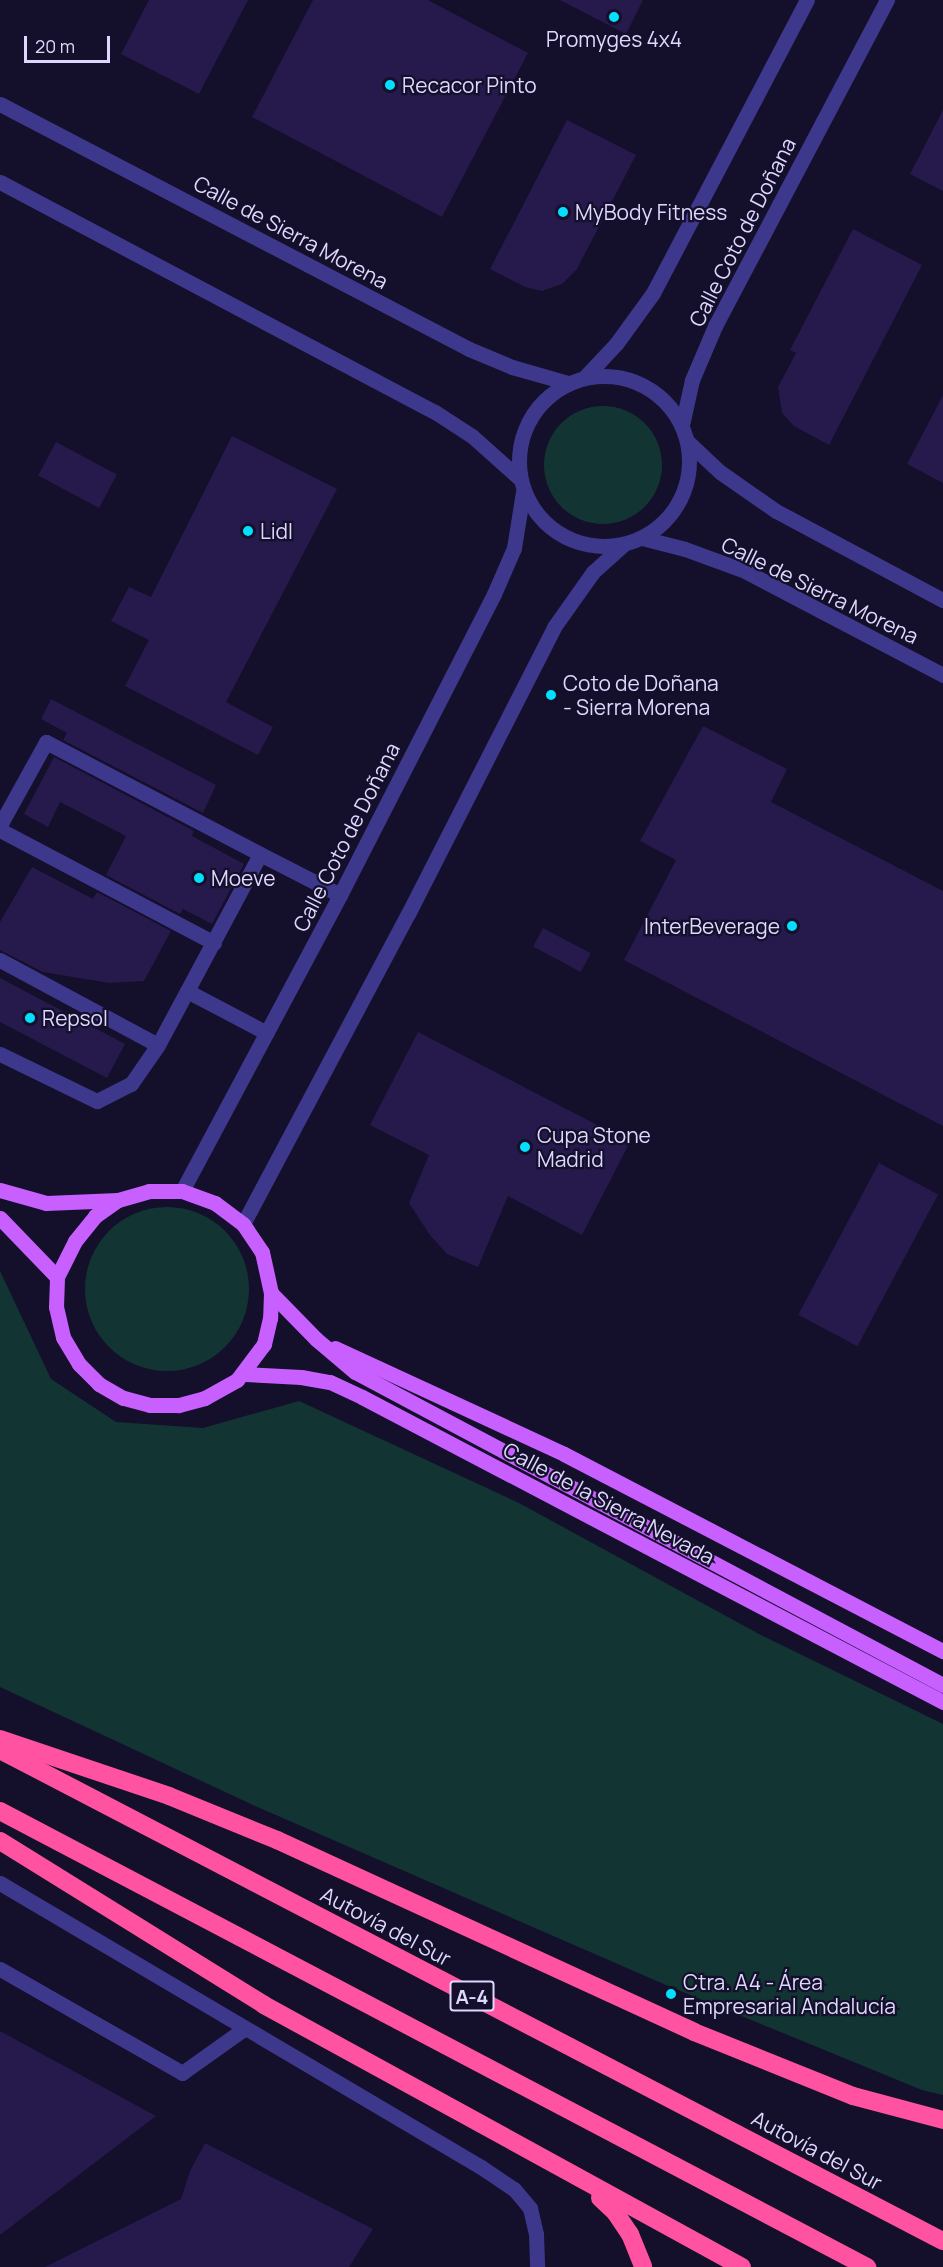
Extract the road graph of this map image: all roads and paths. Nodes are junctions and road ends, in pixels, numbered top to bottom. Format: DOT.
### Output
graph roads {
  1 [pos="807,0"];
  2 [pos="887,0"];
  3 [pos="0,104"];
  4 [pos="0,182"];
  5 [pos="585,377"];
  6 [pos="568,383"];
  7 [pos="682,425"];
  8 [pos="688,442"];
  9 [pos="521,485"];
  10 [pos="642,538"];
  11 [pos="622,545"];
  12 [pos="943,600"];
  13 [pos="943,675"];
  14 [pos="0,825"];
  15 [pos="0,830"];
  16 [pos="260,854"];
  17 [pos="340,896"];
  18 [pos="214,942"];
  19 [pos="0,960"];
  20 [pos="188,991"];
  21 [pos="267,1033"];
  22 [pos="158,1045"];
  23 [pos="0,1054"];
  24 [pos="0,1190"];
  25 [pos="182,1191"];
  26 [pos="118,1200"];
  27 [pos="0,1218"];
  28 [pos="243,1224"];
  29 [pos="57,1277"];
  30 [pos="271,1293"];
  31 [pos="316,1340"];
  32 [pos="245,1374"];
  33 [pos="943,1651"];
  34 [pos="943,1685"];
  35 [pos="943,1702"];
  36 [pos="0,1739"];
  37 [pos="0,1750"];
  38 [pos="0,1812"];
  39 [pos="0,1841"];
  40 [pos="0,1884"];
  41 [pos="0,1969"];
  42 [pos="244,2029"];
  43 [pos="943,2120"];
  44 [pos="578,2179"];
  45 [pos="943,2241"];
  46 [pos="537,2267"];
  47 [pos="643,2267"];
  48 [pos="742,2267"];
  49 [pos="867,2267"];
  1 -- 5 [label="street"];
  2 -- 7 [label="street, Calle Coto de Doñana"];
  3 -- 6 [label="street, Calle de Sierra Morena"];
  4 -- 9 [label="street"];
  5 -- 6 [label="street"];
  5 -- 7 [label="street"];
  6 -- 9 [label="street"];
  7 -- 8 [label="street"];
  8 -- 10 [label="street"];
  8 -- 12 [label="street"];
  9 -- 11 [label="street"];
  9 -- 17 [label="street, Calle Coto de Doñana"];
  10 -- 11 [label="street"];
  10 -- 13 [label="street, Calle de Sierra Morena"];
  11 -- 28 [label="street"];
  14 -- 16 [label="street"];
  15 -- 18 [label="street"];
  16 -- 17 [label="street"];
  16 -- 18 [label="street"];
  17 -- 21 [label="street, Calle Coto de Doñana"];
  18 -- 20 [label="street"];
  19 -- 22 [label="street"];
  20 -- 21 [label="street"];
  20 -- 22 [label="street"];
  21 -- 25 [label="street, Calle Coto de Doñana"];
  22 -- 23 [label="street"];
  24 -- 26 [label="main road"];
  25 -- 26 [label="main road"];
  25 -- 28 [label="main road"];
  26 -- 29 [label="main road"];
  27 -- 29 [label="main road"];
  28 -- 30 [label="main road"];
  29 -- 32 [label="main road"];
  30 -- 31 [label="main road"];
  30 -- 32 [label="main road"];
  31 -- 33 [label="main road"];
  31 -- 34 [label="main road"];
  32 -- 35 [label="main road, Calle de la Sierra Nevada"];
  36 -- 43 [label="highway"];
  37 -- 45 [label="highway, Autovía del Sur / A-4"];
  38 -- 49 [label="highway"];
  39 -- 44 [label="highway"];
  40 -- 42 [label="street"];
  41 -- 42 [label="street"];
  42 -- 46 [label="street"];
  44 -- 47 [label="highway"];
  44 -- 48 [label="highway"];
}
